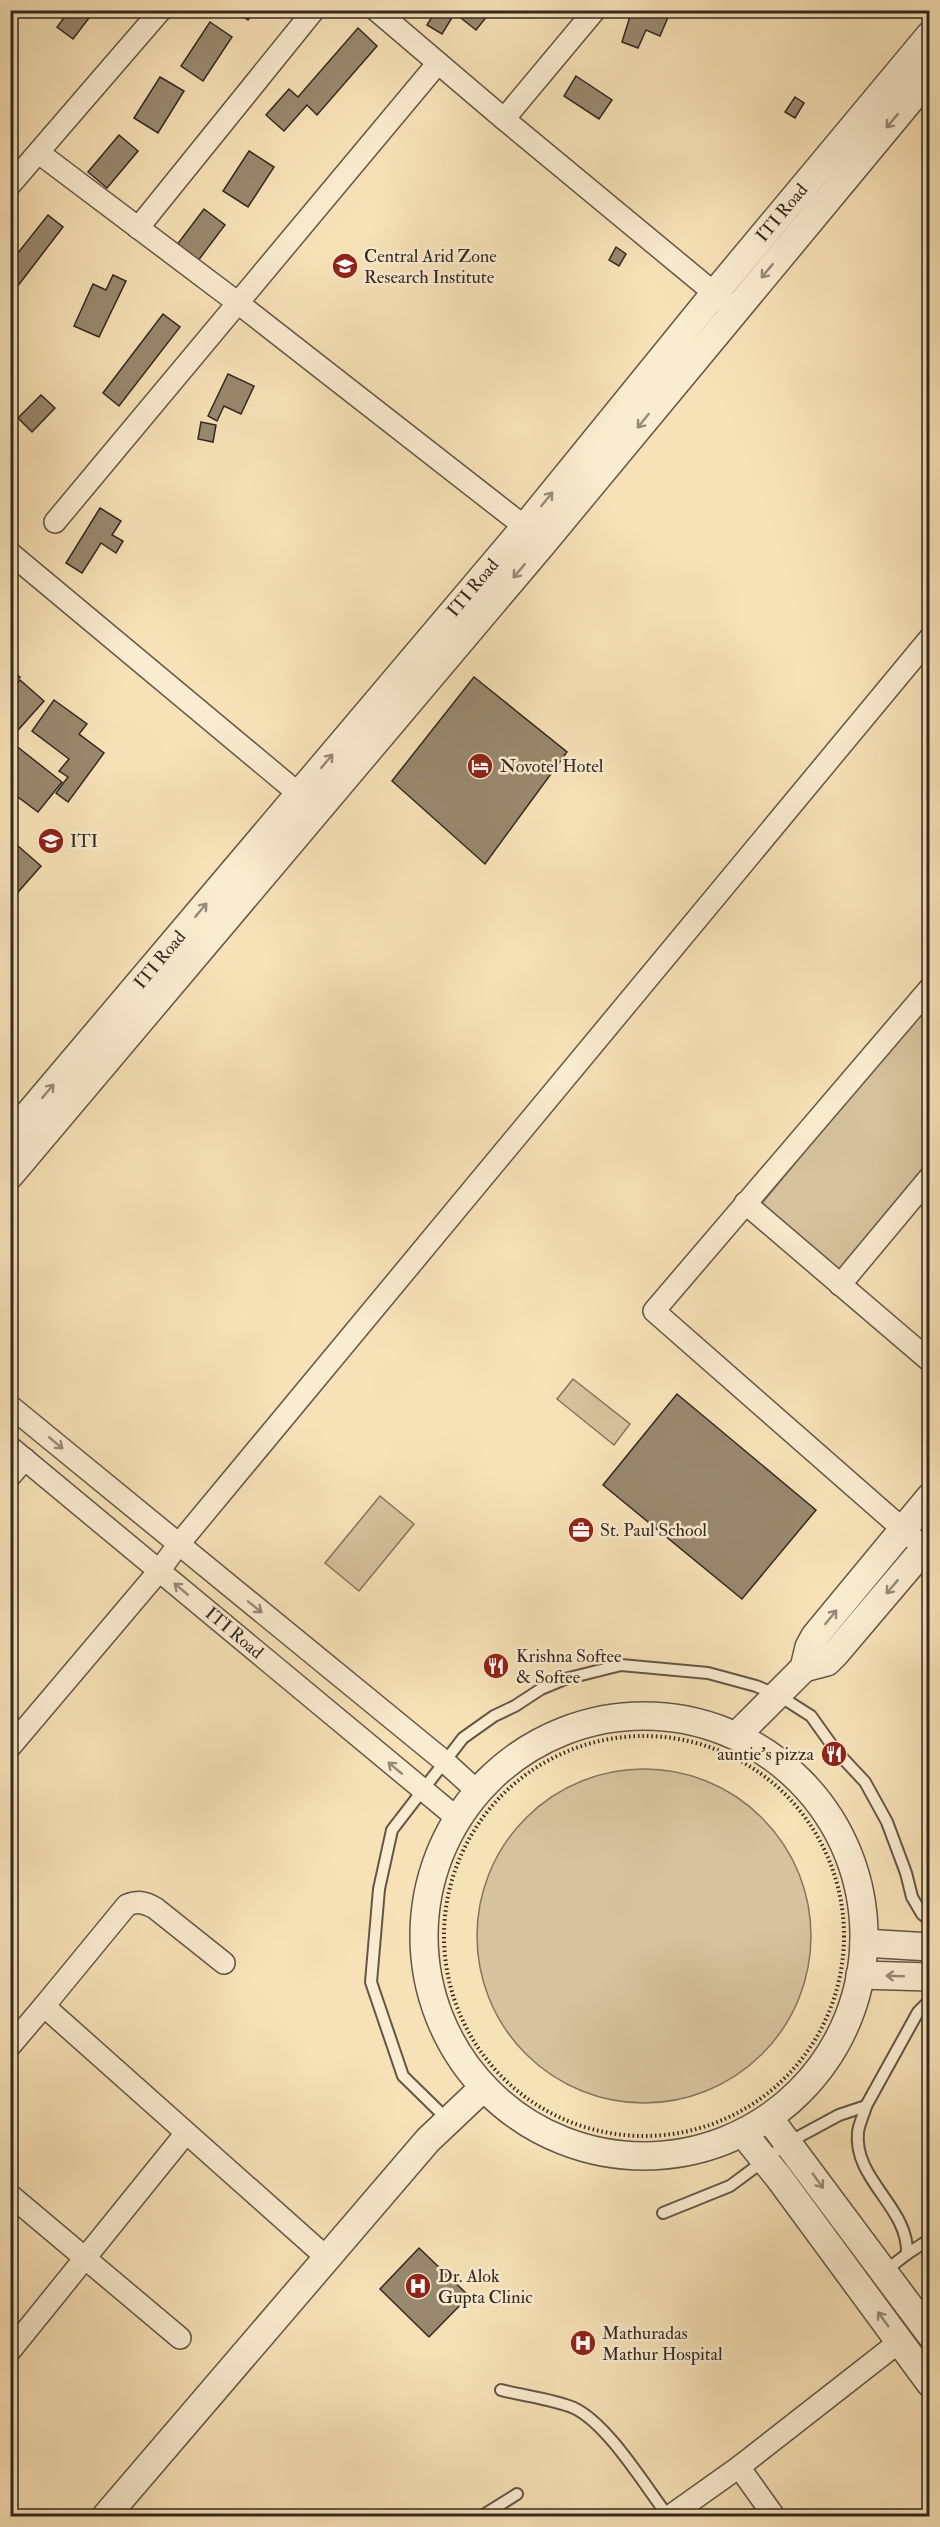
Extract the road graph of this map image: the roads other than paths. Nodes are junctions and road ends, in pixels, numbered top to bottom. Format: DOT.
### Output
graph roads {
  1 [pos="161,10"];
  2 [pos="314,10"];
  3 [pos="376,10"];
  4 [pos="594,10"];
  5 [pos="930,35"];
  6 [pos="438,63"];
  7 [pos="930,76"];
  8 [pos="504,119"];
  9 [pos="39,153"];
  10 [pos="10,185"];
  11 [pos="138,228"];
  12 [pos="725,302"];
  13 [pos="238,303"];
  14 [pos="55,522"];
  15 [pos="525,527"];
  16 [pos="10,554"];
  17 [pos="930,638"];
  18 [pos="299,794"];
  19 [pos="930,988"];
  20 [pos="10,1136"];
  21 [pos="10,1175"];
  22 [pos="930,1177"];
  23 [pos="745,1203"];
  24 [pos="840,1286"];
  25 [pos="930,1361"];
  26 [pos="10,1406"];
  27 [pos="18,1453"];
  28 [pos="10,1476"];
  29 [pos="930,1497"];
  30 [pos="903,1528"];
  31 [pos="178,1545"];
  32 [pos="928,1547"];
  33 [pos="159,1570"];
  34 [pos="804,1668"];
  35 [pos="778,1695"];
  36 [pos="737,1735"];
  37 [pos="10,1746"];
  38 [pos="444,1761"];
  39 [pos="424,1791"];
  40 [pos="477,1791"];
  41 [pos="457,1818"];
  42 [pos="930,1921"];
  43 [pos="864,1943"];
  44 [pos="930,1947"];
  45 [pos="224,1963"];
  46 [pos="860,1975"];
  47 [pos="930,1977"];
  48 [pos="930,2000"];
  49 [pos="44,2006"];
  50 [pos="10,2046"];
  51 [pos="483,2088"];
  52 [pos="866,2106"];
  53 [pos="769,2118"];
  54 [pos="448,2121"];
  55 [pos="186,2133"];
  56 [pos="743,2133"];
  57 [pos="789,2142"];
  58 [pos="765,2160"];
  59 [pos="10,2195"];
  60 [pos="663,2213"];
  61 [pos="930,2239"];
  62 [pos="907,2254"];
  63 [pos="84,2256"];
  64 [pos="326,2257"];
  65 [pos="884,2271"];
  66 [pos="930,2334"];
  67 [pos="180,2338"];
  68 [pos="899,2342"];
  69 [pos="10,2351"];
  70 [pos="930,2383"];
  71 [pos="501,2390"];
  72 [pos="739,2467"];
  73 [pos="517,2494"];
  74 [pos="106,2517"];
  75 [pos="482,2517"];
  76 [pos="669,2517"];
  77 [pos="774,2517"];
  1 -- 9 [label="street"];
  2 -- 11 [label="street"];
  3 -- 6 [label="street"];
  4 -- 8 [label="street"];
  5 -- 12 [label="street, ITI Road"];
  6 -- 8 [label="street"];
  6 -- 13 [label="street"];
  7 -- 12 [label="street, ITI Road, one-way"];
  8 -- 12 [label="street"];
  9 -- 10 [label="street"];
  9 -- 11 [label="street"];
  11 -- 13 [label="street"];
  15 -- 12 [label="street, ITI Road, one-way"];
  12 -- 21 [label="street, ITI Road, one-way"];
  13 -- 14 [label="street"];
  13 -- 15 [label="street"];
  18 -- 15 [label="street, ITI Road, one-way"];
  16 -- 18 [label="street"];
  17 -- 31 [label="street"];
  20 -- 18 [label="street, ITI Road, one-way"];
  19 -- 23 [label="street"];
  22 -- 24 [label="street"];
  23 -- 24 [label="street"];
  23 -- 30 [label="street"];
  24 -- 25 [label="street"];
  26 -- 31 [label="street, ITI Road, one-way"];
  27 -- 28 [label="street"];
  27 -- 33 [label="street, ITI Road"];
  29 -- 30 [label="street"];
  30 -- 32 [label="street"];
  34 -- 30 [label="street, one-way"];
  31 -- 33 [label="street"];
  31 -- 38 [label="street, ITI Road, one-way"];
  32 -- 34 [label="street, one-way"];
  33 -- 37 [label="street"];
  39 -- 33 [label="street, ITI Road, one-way"];
  34 -- 35 [label="street"];
  35 -- 36 [label="street"];
  35 -- 38 [label="lane"];
  35 -- 42 [label="lane"];
  36 -- 40 [label="street"];
  36 -- 43 [label="street"];
  38 -- 39 [label="lane"];
  38 -- 40 [label="street, ITI Road"];
  39 -- 41 [label="street, ITI Road"];
  39 -- 54 [label="lane"];
  40 -- 41 [label="street"];
  41 -- 51 [label="street"];
  43 -- 44 [label="street"];
  43 -- 46 [label="street"];
  45 -- 49 [label="street"];
  47 -- 46 [label="street, one-way"];
  46 -- 53 [label="street"];
  48 -- 52 [label="lane"];
  49 -- 50 [label="street"];
  49 -- 55 [label="street"];
  51 -- 54 [label="street"];
  51 -- 56 [label="street"];
  52 -- 57 [label="lane"];
  52 -- 62 [label="lane"];
  53 -- 56 [label="street"];
  53 -- 57 [label="street"];
  54 -- 64 [label="street"];
  55 -- 63 [label="street"];
  55 -- 64 [label="street"];
  56 -- 58 [label="street"];
  57 -- 58 [label="lane"];
  57 -- 65 [label="street, one-way"];
  58 -- 60 [label="lane"];
  68 -- 58 [label="street, one-way"];
  59 -- 63 [label="street"];
  61 -- 62 [label="lane"];
  62 -- 65 [label="lane"];
  63 -- 67 [label="street"];
  63 -- 69 [label="street"];
  64 -- 74 [label="street"];
  65 -- 66 [label="street"];
  68 -- 70 [label="street"];
  68 -- 72 [label="street"];
  71 -- 76 [label="lane"];
  72 -- 76 [label="street"];
  72 -- 77 [label="street"];
  73 -- 75 [label="lane"];
}
